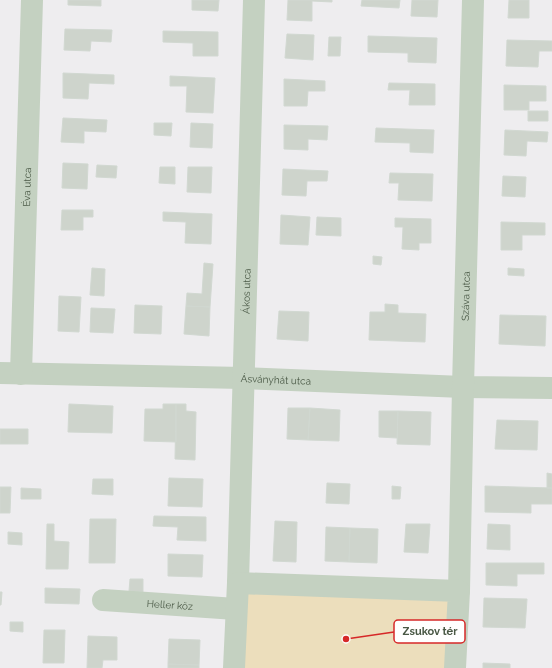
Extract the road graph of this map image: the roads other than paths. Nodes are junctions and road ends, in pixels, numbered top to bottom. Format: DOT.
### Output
graph roads {
  1 [pos="32,0"];
  2 [pos="254,0"];
  3 [pos="473,0"];
  4 [pos="10,373"];
  5 [pos="243,378"];
  6 [pos="463,387"];
  7 [pos="552,388"];
  8 [pos="238,583"];
  9 [pos="459,592"];
  10 [pos="103,600"];
  11 [pos="236,609"];
  12 [pos="234,668"];
  13 [pos="455,668"];
  1 -- 4 [label="street, Éva utca"];
  2 -- 5 [label="street, Ákos utca"];
  3 -- 6 [label="street, Száva utca"];
  4 -- 5 [label="street, Ásványhát utca"];
  5 -- 6 [label="street, Ásványhát utca"];
  5 -- 8 [label="street, Ákos utca"];
  6 -- 7 [label="street, Ásványhát utca"];
  6 -- 9 [label="street, Száva utca"];
  8 -- 9 [label="street"];
  8 -- 11 [label="street, Ákos utca"];
  9 -- 13 [label="street, Száva utca"];
  10 -- 11 [label="street, Heller köz"];
  11 -- 12 [label="street, Ákos utca"];
}
